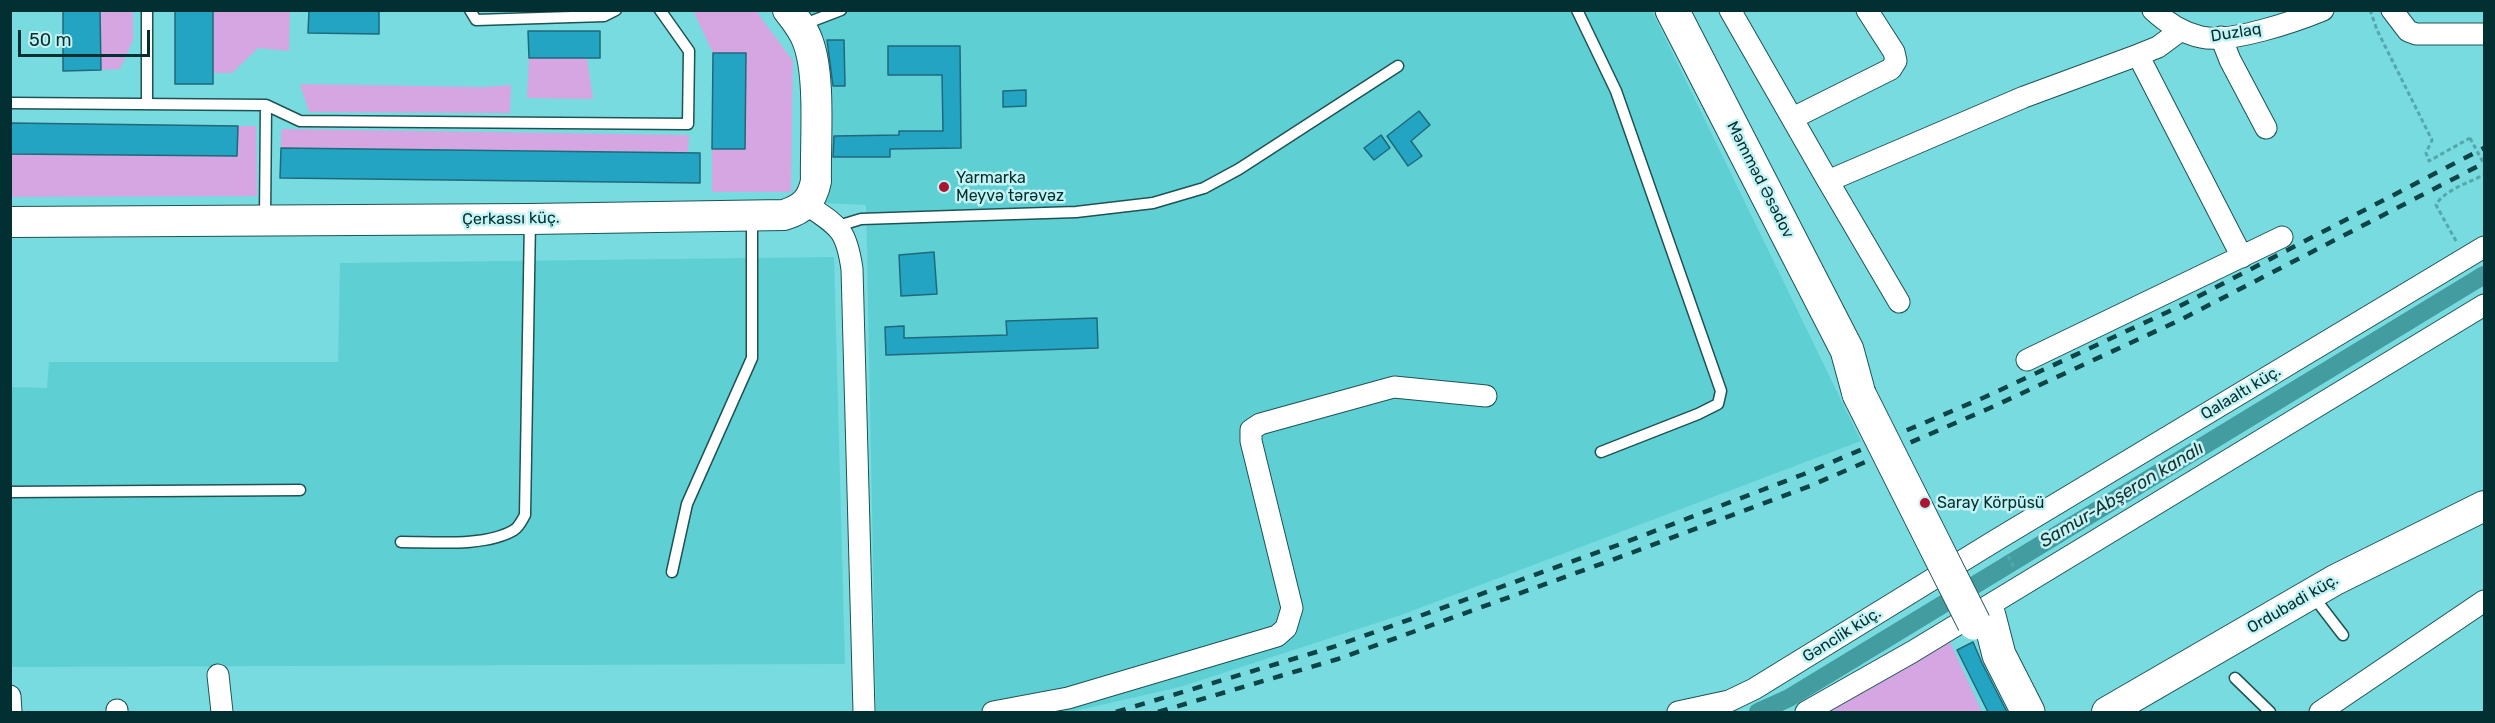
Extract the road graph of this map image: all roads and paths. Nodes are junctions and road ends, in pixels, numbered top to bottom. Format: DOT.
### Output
graph roads {
  1 [pos="147,10"];
  2 [pos="470,10"];
  3 [pos="616,10"];
  4 [pos="660,10"];
  5 [pos="840,10"];
  6 [pos="1577,10"];
  7 [pos="1672,10"];
  8 [pos="1867,10"];
  9 [pos="2153,10"];
  10 [pos="2323,10"];
  11 [pos="2370,10"];
  12 [pos="2392,10"];
  13 [pos="1739,13"];
  14 [pos="794,18"];
  15 [pos="2181,30"];
  16 [pos="2484,34"];
  17 [pos="2221,37"];
  18 [pos="2138,56"];
  19 [pos="1398,66"];
  20 [pos="10,103"];
  21 [pos="147,104"];
  22 [pos="266,105"];
  23 [pos="1793,118"];
  24 [pos="2266,128"];
  25 [pos="2484,165"];
  26 [pos="2484,175"];
  27 [pos="1828,181"];
  28 [pos="806,204"];
  29 [pos="752,216"];
  30 [pos="530,219"];
  31 [pos="265,221"];
  32 [pos="10,222"];
  33 [pos="838,226"];
  34 [pos="2282,237"];
  35 [pos="2475,253"];
  36 [pos="2242,257"];
  37 [pos="1899,302"];
  38 [pos="2484,305"];
  39 [pos="2027,360"];
  40 [pos="1486,396"];
  41 [pos="1601,452"];
  42 [pos="300,490"];
  43 [pos="10,492"];
  44 [pos="2484,506"];
  45 [pos="1998,539"];
  46 [pos="401,542"];
  47 [pos="672,572"];
  48 [pos="2023,585"];
  49 [pos="2311,593"];
  50 [pos="2484,601"];
  51 [pos="2343,635"];
  52 [pos="218,675"];
  53 [pos="2235,678"];
  54 [pos="10,696"];
  55 [pos="12,712"];
  56 [pos="222,712"];
  57 [pos="864,712"];
  58 [pos="993,712"];
  59 [pos="1678,712"];
  60 [pos="1806,712"];
  61 [pos="2028,712"];
  62 [pos="2107,712"];
  63 [pos="2270,712"];
  64 [pos="2320,712"];
  1 -- 21 [label="lane"];
  2 -- 3 [label="lane"];
  4 -- 22 [label="lane"];
  5 -- 14 [label="lane"];
  6 -- 41 [label="lane"];
  7 -- 61 [label="main road, Məmməd Əsədov, bridge"];
  8 -- 23 [label="street"];
  9 -- 15 [label="street, Duzlaq"];
  10 -- 17 [label="street, Duzlaq"];
  11 -- 25 [label="path, bridge"];
  12 -- 16 [label="street"];
  13 -- 23 [label="street"];
  14 -- 28 [label="street"];
  15 -- 17 [label="street, Duzlaq"];
  15 -- 18 [label="street"];
  17 -- 24 [label="street"];
  18 -- 27 [label="street"];
  18 -- 36 [label="street"];
  19 -- 33 [label="lane"];
  20 -- 21 [label="lane"];
  21 -- 22 [label="lane"];
  22 -- 31 [label="lane"];
  23 -- 27 [label="street"];
  26 -- 35 [label="path"];
  27 -- 37 [label="street"];
  28 -- 29 [label="street, Çerkassı küç."];
  28 -- 33 [label="street"];
  29 -- 30 [label="street, Çerkassı küç."];
  29 -- 47 [label="lane"];
  30 -- 31 [label="street, Çerkassı küç."];
  30 -- 46 [label="lane"];
  31 -- 32 [label="street, Çerkassı küç."];
  33 -- 57 [label="street"];
  34 -- 36 [label="street"];
  35 -- 45 [label="street, Qalaaltı küç."];
  36 -- 39 [label="street"];
  38 -- 48 [label="street"];
  40 -- 58 [label="street"];
  42 -- 43 [label="lane"];
  44 -- 49 [label="street, Ordubadi küç."];
  45 -- 48 [label="path"];
  45 -- 59 [label="street, Gənclik küç."];
  48 -- 60 [label="street"];
  49 -- 51 [label="lane"];
  49 -- 62 [label="street, Ordubadi küç."];
  50 -- 64 [label="street"];
  52 -- 56 [label="street"];
  53 -- 63 [label="lane"];
  54 -- 55 [label="street"];
}
